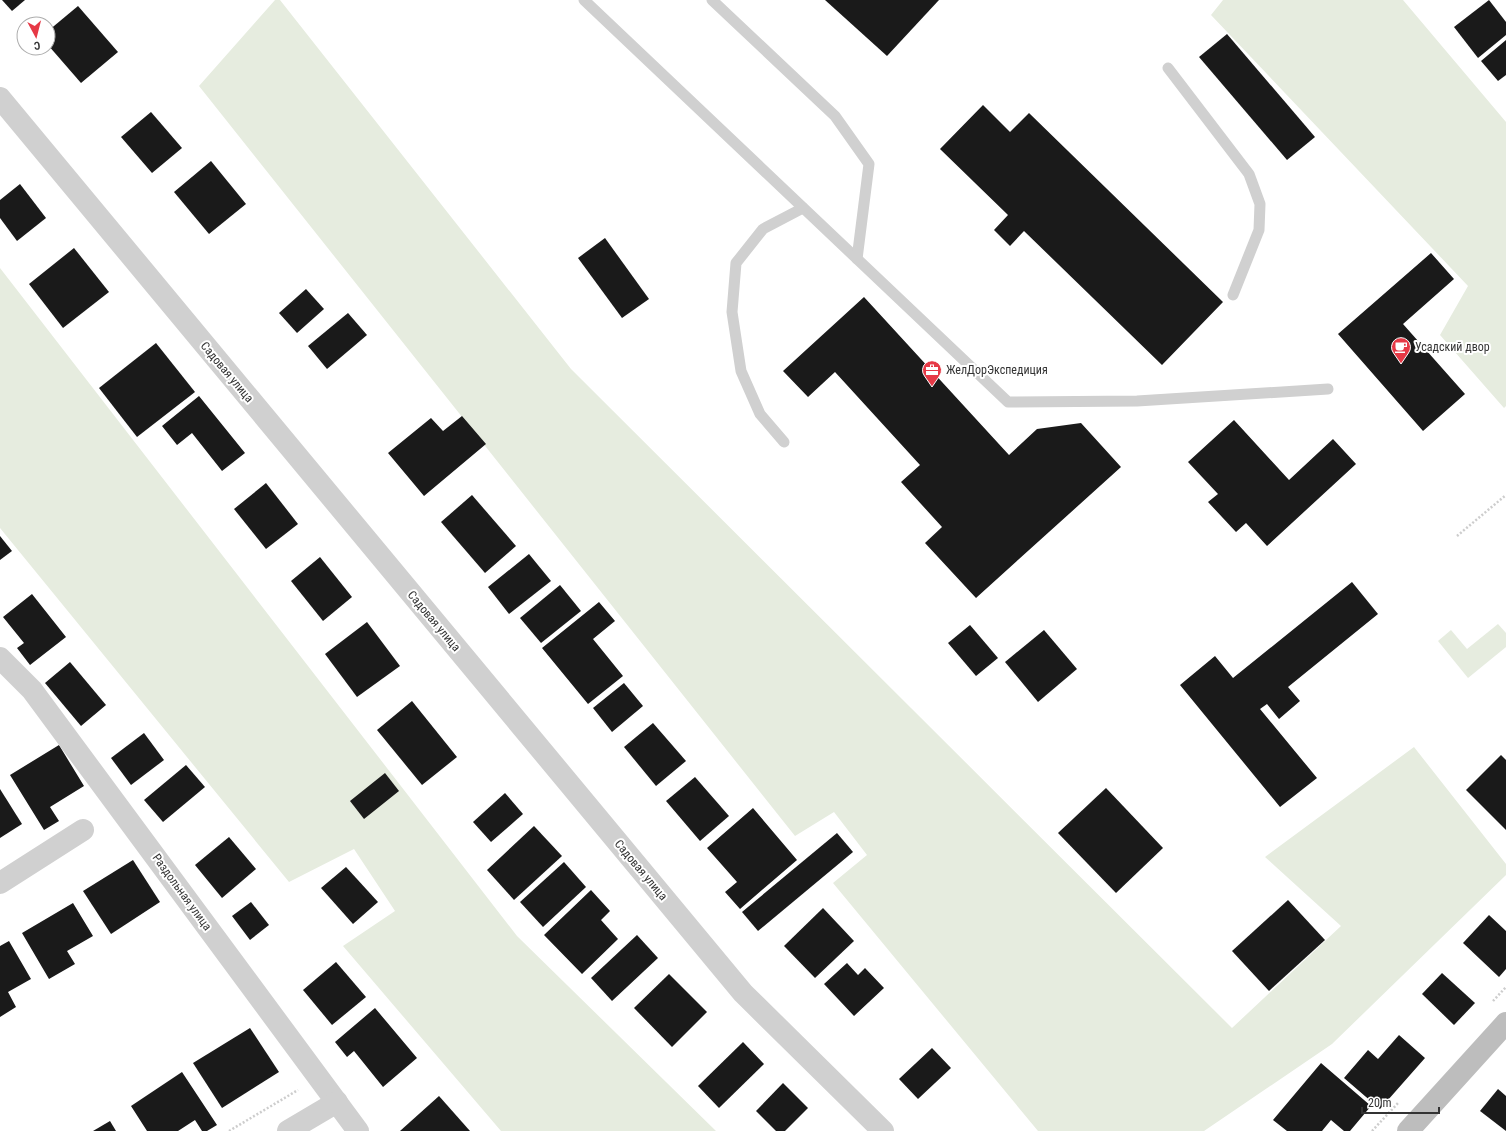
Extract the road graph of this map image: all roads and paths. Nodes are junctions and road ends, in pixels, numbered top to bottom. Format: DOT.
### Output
graph roads {
  1 [pos="584,0"];
  2 [pos="712,0"];
  3 [pos="1168,68"];
  4 [pos="0,98"];
  5 [pos="803,208"];
  6 [pos="857,259"];
  7 [pos="1233,295"];
  8 [pos="1328,389"];
  9 [pos="784,442"];
  10 [pos="1506,495"];
  11 [pos="1457,536"];
  12 [pos="0,658"];
  13 [pos="83,830"];
  14 [pos="0,883"];
  15 [pos="1506,1023"];
  16 [pos="319,1078"];
  17 [pos="337,1102"];
  18 [pos="229,1131"];
  19 [pos="288,1131"];
  20 [pos="358,1131"];
  21 [pos="884,1131"];
  22 [pos="1408,1131"];
  1 -- 5 [label="lane"];
  2 -- 6 [label="lane"];
  3 -- 7 [label="lane"];
  4 -- 21 [label="street, Садовая улица"];
  5 -- 6 [label="lane"];
  5 -- 9 [label="lane"];
  6 -- 8 [label="lane"];
  10 -- 11 [label="path"];
  12 -- 16 [label="street, Раздольная улица"];
  13 -- 14 [label="street"];
  15 -- 22 [label="street"];
  16 -- 17 [label="street, Раздольная улица"];
  16 -- 18 [label="path"];
  17 -- 19 [label="street"];
  17 -- 20 [label="street, Раздольная улица"];
}
